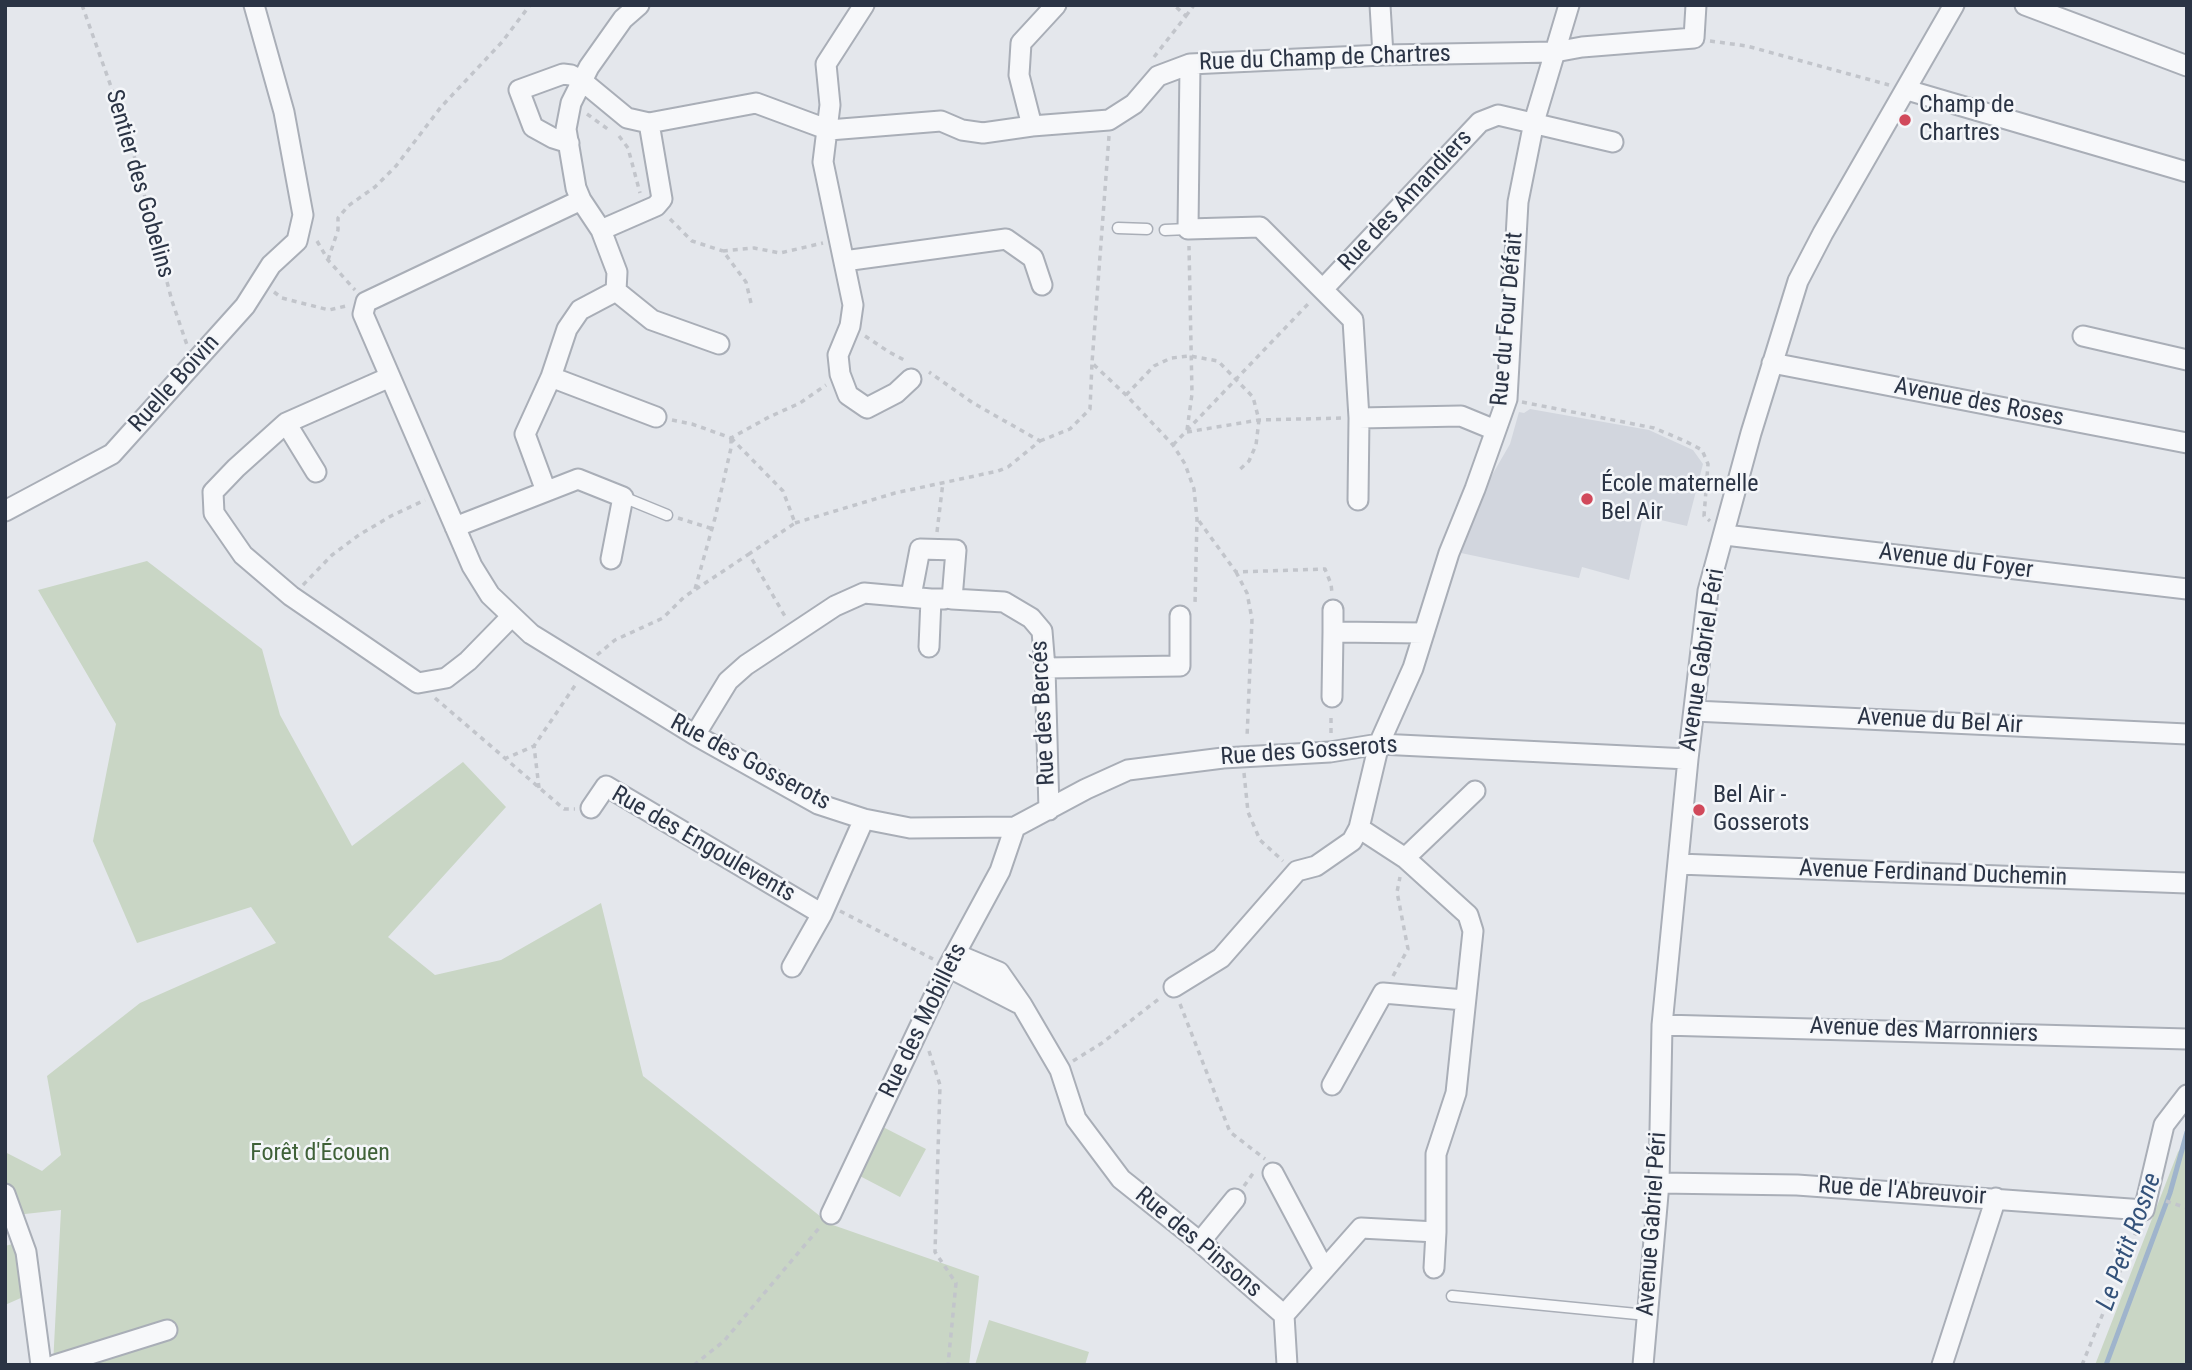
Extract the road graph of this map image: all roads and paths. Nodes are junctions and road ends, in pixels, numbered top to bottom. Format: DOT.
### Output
graph roads {
  1 [pos="82,5"];
  2 [pos="254,5"];
  3 [pos="530,5"];
  4 [pos="639,5"];
  5 [pos="864,5"];
  6 [pos="1056,5"];
  7 [pos="1174,5"];
  8 [pos="1194,5"];
  9 [pos="1380,5"];
  10 [pos="1569,5"];
  11 [pos="1696,5"];
  12 [pos="1954,5"];
  13 [pos="2025,5"];
  14 [pos="1186,16"];
  15 [pos="1694,38"];
  16 [pos="1555,52"];
  17 [pos="1383,55"];
  18 [pos="1150,62"];
  19 [pos="1190,64"];
  20 [pos="2187,66"];
  21 [pos="581,80"];
  22 [pos="1907,90"];
  23 [pos="1109,120"];
  24 [pos="649,122"];
  25 [pos="1534,122"];
  26 [pos="1032,126"];
  27 [pos="829,130"];
  28 [pos="1613,142"];
  29 [pos="569,143"];
  30 [pos="2187,172"];
  31 [pos="582,200"];
  32 [pos="303,215"];
  33 [pos="1118,228"];
  34 [pos="1147,229"];
  35 [pos="1188,229"];
  36 [pos="601,230"];
  37 [pos="1165,230"];
  38 [pos="839,240"];
  39 [pos="328,260"];
  40 [pos="844,261"];
  41 [pos="261,280"];
  42 [pos="1042,285"];
  43 [pos="1323,289"];
  44 [pos="616,291"];
  45 [pos="366,302"];
  46 [pos="751,303"];
  47 [pos="850,326"];
  48 [pos="2083,335"];
  49 [pos="719,344"];
  50 [pos="1190,356"];
  51 [pos="2187,360"];
  52 [pos="193,363"];
  53 [pos="1092,363"];
  54 [pos="1772,363"];
  55 [pos="917,371"];
  56 [pos="840,374"];
  57 [pos="390,377"];
  58 [pos="551,377"];
  59 [pos="1236,379"];
  60 [pos="1126,395"];
  61 [pos="1507,399"];
  62 [pos="656,417"];
  63 [pos="1359,418"];
  64 [pos="1259,420"];
  65 [pos="286,424"];
  66 [pos="1496,430"];
  67 [pos="1186,432"];
  68 [pos="731,438"];
  69 [pos="1040,441"];
  70 [pos="2187,443"];
  71 [pos="1172,445"];
  72 [pos="316,472"];
  73 [pos="1237,472"];
  74 [pos="943,482"];
  75 [pos="546,491"];
  76 [pos="440,493"];
  77 [pos="623,498"];
  78 [pos="1358,499"];
  79 [pos="5,511"];
  80 [pos="667,515"];
  81 [pos="1197,519"];
  82 [pos="795,523"];
  83 [pos="455,527"];
  84 [pos="713,528"];
  85 [pos="1725,535"];
  86 [pos="936,549"];
  87 [pos="749,554"];
  88 [pos="611,559"];
  89 [pos="1236,572"];
  90 [pos="2187,589"];
  91 [pos="694,590"];
  92 [pos="291,596"];
  93 [pos="911,596"];
  94 [pos="931,599"];
  95 [pos="952,599"];
  96 [pos="1333,610"];
  97 [pos="1180,616"];
  98 [pos="511,617"];
  99 [pos="1333,632"];
  100 [pos="795,633"];
  101 [pos="1424,633"];
  102 [pos="929,647"];
  103 [pos="587,667"];
  104 [pos="1045,668"];
  105 [pos="418,683"];
  106 [pos="1332,697"];
  107 [pos="1694,711"];
  108 [pos="2187,734"];
  109 [pos="695,735"];
  110 [pos="1379,744"];
  111 [pos="534,746"];
  112 [pos="1330,752"];
  113 [pos="1245,757"];
  114 [pos="504,759"];
  115 [pos="1688,759"];
  116 [pos="539,788"];
  117 [pos="1475,791"];
  118 [pos="591,808"];
  119 [pos="1049,810"];
  120 [pos="864,819"];
  121 [pos="1015,827"];
  122 [pos="1359,828"];
  123 [pos="1405,858"];
  124 [pos="1678,864"];
  125 [pos="1297,871"];
  126 [pos="2187,883"];
  127 [pos="824,909"];
  128 [pos="952,960"];
  129 [pos="792,967"];
  130 [pos="1174,987"];
  131 [pos="1383,993"];
  132 [pos="1464,1000"];
  133 [pos="1662,1025"];
  134 [pos="920,1026"];
  135 [pos="2187,1039"];
  136 [pos="1060,1070"];
  137 [pos="1332,1086"];
  138 [pos="2187,1095"];
  139 [pos="1269,1166"];
  140 [pos="1658,1183"];
  141 [pos="5,1194"];
  142 [pos="1996,1198"];
  143 [pos="1235,1199"];
  144 [pos="2164,1200"];
  145 [pos="2187,1208"];
  146 [pos="2144,1210"];
  147 [pos="831,1214"];
  148 [pos="1436,1232"];
  149 [pos="1200,1242"];
  150 [pos="1434,1268"];
  151 [pos="1324,1269"];
  152 [pos="1452,1296"];
  153 [pos="1283,1315"];
  154 [pos="1647,1315"];
  155 [pos="167,1330"];
  156 [pos="41,1365"];
  157 [pos="55,1365"];
  158 [pos="694,1365"];
  159 [pos="948,1365"];
  160 [pos="1287,1365"];
  161 [pos="1643,1365"];
  162 [pos="1942,1365"];
  163 [pos="2082,1365"];
  1 -- 52 [label="path, Sentier des Gobelins"];
  2 -- 32 [label="street"];
  3 -- 39 [label="path"];
  4 -- 21 [label="street"];
  5 -- 27 [label="street"];
  6 -- 26 [label="street"];
  7 -- 14 [label="path"];
  8 -- 14 [label="path"];
  9 -- 17 [label="street"];
  10 -- 16 [label="street, Rue du Four Défait"];
  11 -- 15 [label="street"];
  12 -- 22 [label="street, Avenue Gabriel Péri"];
  13 -- 20 [label="street"];
  14 -- 18 [label="path"];
  15 -- 16 [label="street, Rue du Champ de Chartres"];
  15 -- 22 [label="path"];
  16 -- 17 [label="street, Rue du Champ de Chartres"];
  16 -- 25 [label="street, Rue du Four Défait"];
  17 -- 19 [label="street, Rue du Champ de Chartres"];
  19 -- 23 [label="street, Rue du Champ de Chartres"];
  19 -- 35 [label="street"];
  21 -- 24 [label="street"];
  21 -- 29 [label="street"];
  21 -- 29 [label="street"];
  22 -- 30 [label="street"];
  22 -- 54 [label="street, Avenue Gabriel Péri"];
  23 -- 26 [label="street"];
  23 -- 53 [label="path"];
  24 -- 27 [label="street"];
  24 -- 36 [label="street"];
  25 -- 28 [label="street, Rue des Amandiers"];
  25 -- 43 [label="street, Rue des Amandiers"];
  25 -- 61 [label="street, Rue du Four Défait"];
  26 -- 27 [label="street"];
  27 -- 38 [label="street"];
  29 -- 31 [label="street"];
  31 -- 36 [label="street"];
  31 -- 45 [label="street"];
  32 -- 39 [label="path"];
  32 -- 41 [label="street, Ruelle Boivin"];
  33 -- 34 [label="lane"];
  35 -- 37 [label="lane"];
  35 -- 43 [label="street"];
  35 -- 50 [label="path"];
  36 -- 44 [label="street"];
  38 -- 40 [label="street"];
  38 -- 46 [label="path"];
  39 -- 45 [label="path"];
  40 -- 42 [label="street"];
  40 -- 47 [label="street"];
  41 -- 45 [label="path"];
  41 -- 52 [label="street, Ruelle Boivin"];
  43 -- 59 [label="path"];
  43 -- 63 [label="street"];
  44 -- 49 [label="street"];
  44 -- 58 [label="street"];
  45 -- 57 [label="street, Rue des Gosserots"];
  47 -- 55 [label="path"];
  47 -- 56 [label="street"];
  48 -- 51 [label="street"];
  50 -- 59 [label="path"];
  50 -- 60 [label="path"];
  50 -- 67 [label="path"];
  52 -- 79 [label="street, Ruelle Boivin"];
  53 -- 60 [label="path"];
  53 -- 69 [label="path"];
  54 -- 70 [label="street, Avenue des Roses"];
  54 -- 85 [label="street, Avenue Gabriel Péri"];
  55 -- 56 [label="street"];
  55 -- 69 [label="path"];
  56 -- 68 [label="path"];
  57 -- 65 [label="street"];
  57 -- 76 [label="street, Rue des Gosserots"];
  58 -- 62 [label="street"];
  58 -- 75 [label="street"];
  59 -- 64 [label="path"];
  59 -- 67 [label="path"];
  60 -- 71 [label="path"];
  61 -- 66 [label="street, Rue du Four Défait"];
  61 -- 85 [label="path"];
  62 -- 68 [label="path"];
  63 -- 64 [label="path"];
  63 -- 66 [label="street"];
  63 -- 78 [label="street"];
  64 -- 67 [label="path"];
  64 -- 73 [label="path"];
  65 -- 72 [label="street"];
  65 -- 92 [label="street"];
  66 -- 101 [label="street, Rue du Four Défait"];
  67 -- 71 [label="path"];
  68 -- 82 [label="path"];
  68 -- 84 [label="path"];
  69 -- 74 [label="path"];
  71 -- 81 [label="path"];
  74 -- 82 [label="path"];
  74 -- 86 [label="path"];
  75 -- 77 [label="street"];
  75 -- 83 [label="street"];
  76 -- 83 [label="street, Rue des Gosserots"];
  76 -- 92 [label="path"];
  77 -- 80 [label="lane"];
  77 -- 88 [label="street"];
  80 -- 84 [label="path"];
  81 -- 89 [label="path"];
  81 -- 97 [label="path"];
  82 -- 87 [label="path"];
  83 -- 98 [label="street, Rue des Gosserots"];
  84 -- 91 [label="path"];
  85 -- 90 [label="street, Avenue du Foyer"];
  85 -- 107 [label="street, Avenue Gabriel Péri"];
  86 -- 93 [label="street"];
  86 -- 95 [label="street"];
  87 -- 91 [label="path"];
  87 -- 100 [label="path"];
  89 -- 96 [label="path"];
  89 -- 113 [label="path"];
  91 -- 103 [label="path"];
  92 -- 105 [label="street"];
  93 -- 94 [label="street, Rue des Bercés"];
  93 -- 100 [label="street, Rue des Bercés"];
  94 -- 95 [label="street, Rue des Bercés"];
  94 -- 102 [label="street"];
  95 -- 104 [label="street, Rue des Bercés"];
  96 -- 99 [label="street"];
  97 -- 104 [label="street"];
  98 -- 103 [label="street, Rue des Gosserots"];
  98 -- 105 [label="street"];
  99 -- 101 [label="street"];
  99 -- 106 [label="street"];
  100 -- 109 [label="street, Rue des Bercés"];
  101 -- 110 [label="street, Rue du Four Défait"];
  103 -- 109 [label="street, Rue des Gosserots"];
  103 -- 111 [label="path"];
  104 -- 119 [label="street, Rue des Bercés"];
  105 -- 114 [label="path"];
  106 -- 112 [label="path"];
  107 -- 108 [label="street, Avenue du Bel Air"];
  107 -- 115 [label="street, Avenue Gabriel Péri"];
  109 -- 120 [label="street, Rue des Gosserots"];
  110 -- 112 [label="street, Rue des Gosserots"];
  110 -- 115 [label="street, Rue des Gosserots"];
  110 -- 122 [label="street"];
  111 -- 114 [label="path"];
  111 -- 116 [label="path"];
  112 -- 113 [label="street, Rue des Gosserots"];
  113 -- 119 [label="street, Rue des Gosserots"];
  113 -- 125 [label="path"];
  114 -- 116 [label="path"];
  115 -- 124 [label="street, Avenue Gabriel Péri"];
  116 -- 118 [label="path"];
  117 -- 123 [label="street"];
  118 -- 127 [label="street, Rue des Engoulevents"];
  119 -- 121 [label="street, Rue des Gosserots"];
  120 -- 121 [label="street, Rue des Gosserots"];
  120 -- 127 [label="street, Rue des Engoulevents"];
  121 -- 128 [label="street, Rue des Mobillets"];
  122 -- 123 [label="street"];
  122 -- 125 [label="street"];
  123 -- 131 [label="path"];
  123 -- 132 [label="street"];
  124 -- 126 [label="street, Avenue Ferdinand Duchemin"];
  124 -- 133 [label="street, Avenue Gabriel Péri"];
  125 -- 130 [label="street"];
  127 -- 128 [label="path"];
  127 -- 129 [label="street, Rue des Engoulevents"];
  128 -- 134 [label="street, Rue des Mobillets"];
  128 -- 136 [label="street, Rue des Pinsons"];
  130 -- 136 [label="path"];
  130 -- 139 [label="path"];
  131 -- 132 [label="street"];
  131 -- 137 [label="street"];
  132 -- 148 [label="street"];
  133 -- 135 [label="street, Avenue des Marronniers"];
  133 -- 140 [label="street, Avenue Gabriel Péri"];
  134 -- 147 [label="street, Rue des Mobillets"];
  134 -- 159 [label="path"];
  136 -- 149 [label="street, Rue des Pinsons"];
  138 -- 146 [label="street"];
  139 -- 143 [label="path"];
  139 -- 151 [label="street"];
  140 -- 142 [label="street, Rue de l'Abreuvoir"];
  140 -- 154 [label="street, Avenue Gabriel Péri"];
  141 -- 156 [label="street"];
  142 -- 146 [label="street, Rue de l'Abreuvoir"];
  142 -- 162 [label="street"];
  143 -- 149 [label="street"];
  144 -- 145 [label="path"];
  146 -- 163 [label="path"];
  147 -- 158 [label="path"];
  148 -- 150 [label="street"];
  148 -- 151 [label="street, Rue des Pinsons"];
  149 -- 153 [label="street, Rue des Pinsons"];
  151 -- 153 [label="street, Rue des Pinsons"];
  152 -- 154 [label="lane"];
  153 -- 160 [label="street"];
  154 -- 161 [label="street, Avenue Gabriel Péri"];
  155 -- 157 [label="street"];
}
